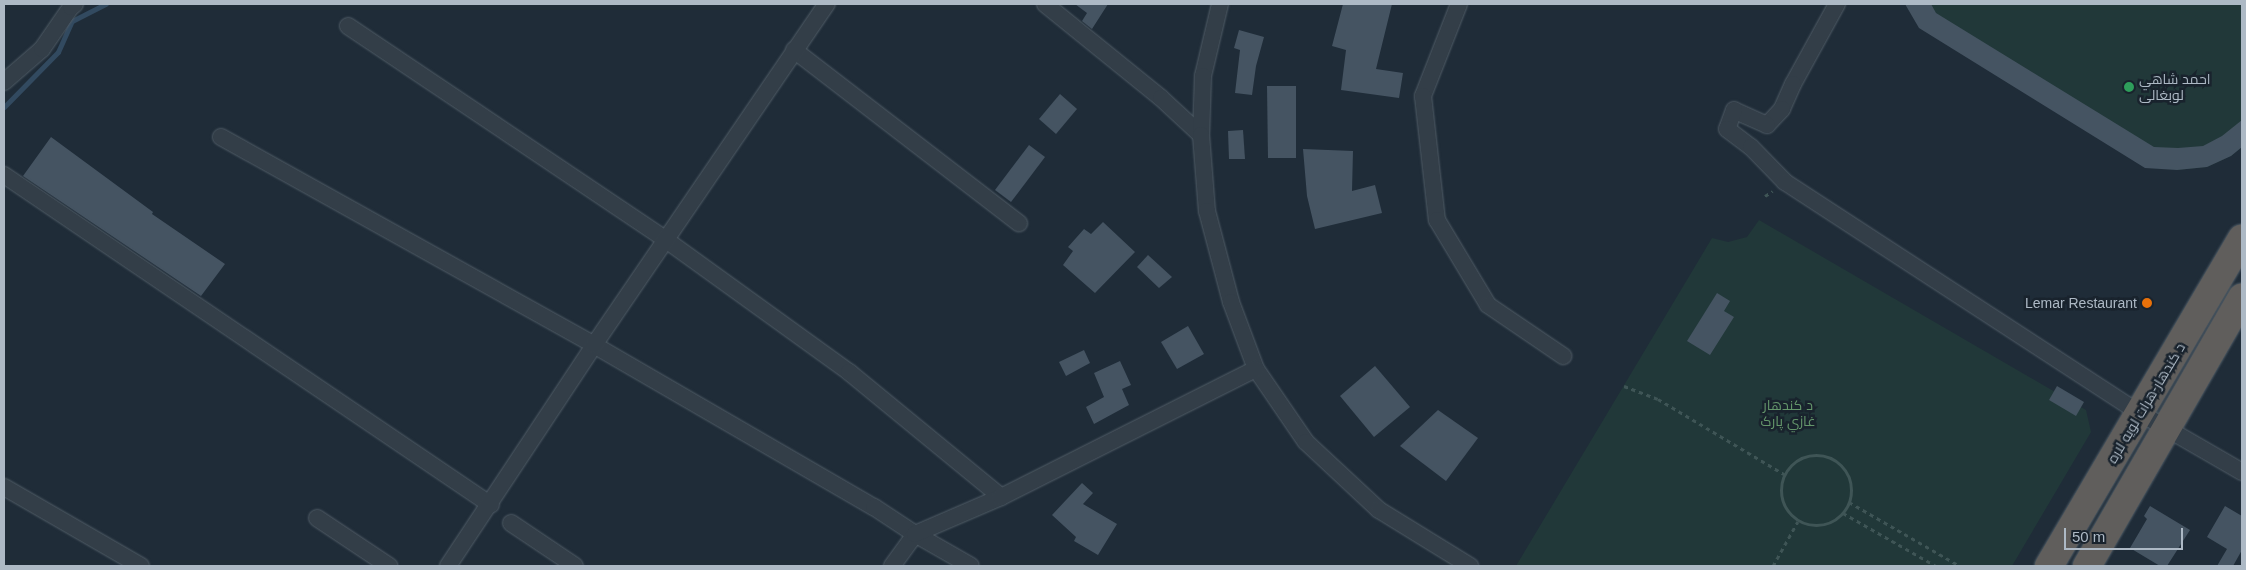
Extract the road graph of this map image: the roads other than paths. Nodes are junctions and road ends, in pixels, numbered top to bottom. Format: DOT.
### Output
graph roads {
  1 [pos="75,4"];
  2 [pos="827,4"];
  3 [pos="1044,4"];
  4 [pos="1220,4"];
  5 [pos="1459,4"];
  6 [pos="1838,4"];
  7 [pos="348,26"];
  8 [pos="794,50"];
  9 [pos="4,82"];
  10 [pos="1201,135"];
  11 [pos="220,137"];
  12 [pos="4,175"];
  13 [pos="1019,223"];
  14 [pos="2242,239"];
  15 [pos="666,240"];
  16 [pos="2242,298"];
  17 [pos="594,345"];
  18 [pos="1563,356"];
  19 [pos="1256,369"];
  20 [pos="2140,413"];
  21 [pos="2166,428"];
  22 [pos="2242,472"];
  23 [pos="4,487"];
  24 [pos="1001,496"];
  25 [pos="491,505"];
  26 [pos="317,518"];
  27 [pos="511,523"];
  28 [pos="915,534"];
  29 [pos="141,566"];
  30 [pos="389,566"];
  31 [pos="448,566"];
  32 [pos="575,566"];
  33 [pos="892,566"];
  34 [pos="971,566"];
  35 [pos="1470,566"];
  36 [pos="2049,566"];
  37 [pos="2087,566"];
  1 -- 9 [label="street"];
  2 -- 8 [label="street"];
  3 -- 10 [label="street"];
  4 -- 10 [label="street"];
  5 -- 18 [label="street"];
  6 -- 20 [label="street"];
  7 -- 15 [label="street"];
  8 -- 13 [label="street"];
  8 -- 15 [label="street"];
  10 -- 19 [label="street"];
  11 -- 17 [label="street"];
  12 -- 25 [label="street"];
  14 -- 20 [label="highway, د کندهار-هرات لويه لاره"];
  15 -- 17 [label="street"];
  15 -- 24 [label="street"];
  16 -- 21 [label="highway"];
  17 -- 25 [label="street"];
  17 -- 28 [label="street"];
  19 -- 24 [label="street"];
  19 -- 35 [label="street"];
  20 -- 21 [label="street"];
  20 -- 36 [label="highway, د کندهار-هرات لويه لاره"];
  21 -- 22 [label="street"];
  21 -- 37 [label="highway"];
  23 -- 29 [label="street"];
  24 -- 28 [label="street"];
  25 -- 31 [label="street"];
  26 -- 30 [label="street"];
  27 -- 32 [label="street"];
  28 -- 33 [label="street"];
  28 -- 34 [label="street"];
}
